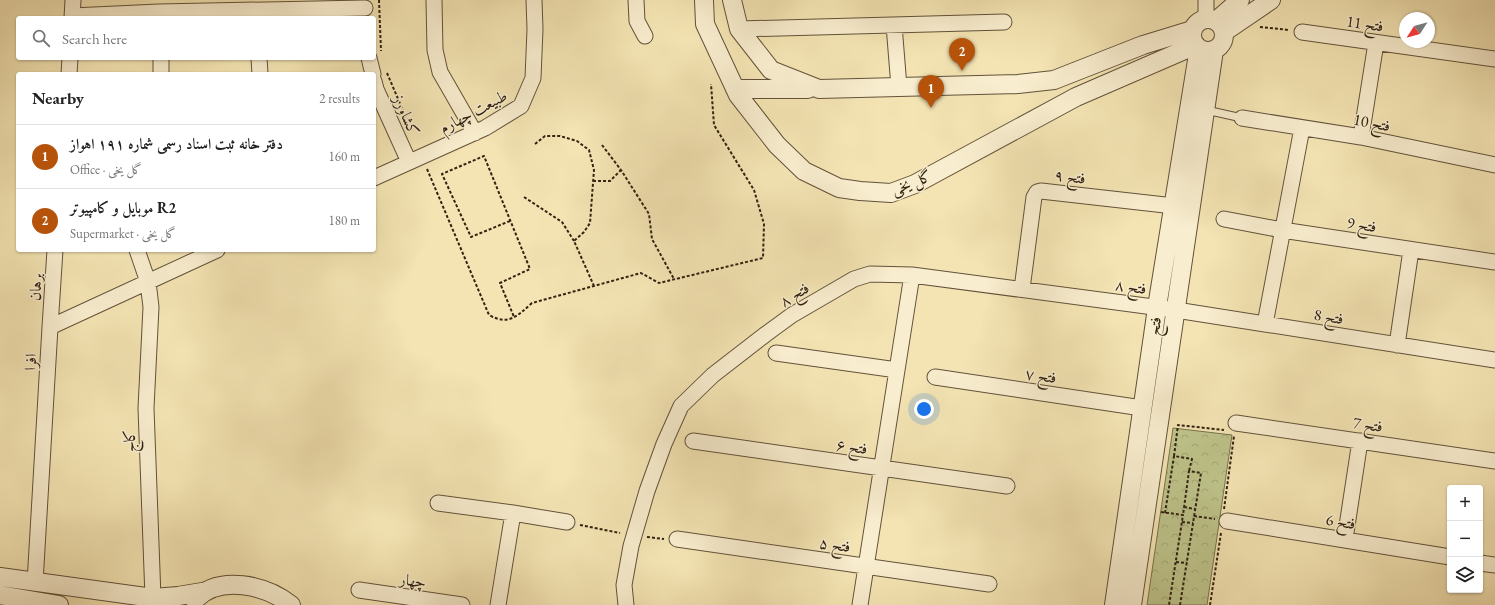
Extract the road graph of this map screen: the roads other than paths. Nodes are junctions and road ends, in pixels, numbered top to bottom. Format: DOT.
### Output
graph roads {
  1 [pos="73,0"];
  2 [pos="434,0"];
  3 [pos="534,0"];
  4 [pos="636,0"];
  5 [pos="704,0"];
  6 [pos="732,0"];
  7 [pos="1206,0"];
  8 [pos="1240,0"];
  9 [pos="1271,0"];
  10 [pos="365,9"];
  11 [pos="159,10"];
  12 [pos="256,10"];
  13 [pos="72,16"];
  14 [pos="84,16"];
  15 [pos="1004,22"];
  16 [pos="894,25"];
  17 [pos="739,29"];
  18 [pos="1302,32"];
  19 [pos="1210,34"];
  20 [pos="645,36"];
  21 [pos="1376,42"];
  22 [pos="376,59"];
  23 [pos="1495,59"];
  24 [pos="70,60"];
  25 [pos="161,60"];
  26 [pos="258,60"];
  27 [pos="69,72"];
  28 [pos="161,72"];
  29 [pos="260,72"];
  30 [pos="380,73"];
  31 [pos="899,87"];
  32 [pos="376,89"];
  33 [pos="819,89"];
  34 [pos="735,90"];
  35 [pos="1206,110"];
  36 [pos="1242,118"];
  37 [pos="1302,128"];
  38 [pos="475,133"];
  39 [pos="1361,137"];
  40 [pos="415,159"];
  41 [pos="1495,165"];
  42 [pos="376,177"];
  43 [pos="1174,206"];
  44 [pos="1224,219"];
  45 [pos="1282,230"];
  46 [pos="1411,250"];
  47 [pos="56,252"];
  48 [pos="138,252"];
  49 [pos="210,252"];
  50 [pos="1495,262"];
  51 [pos="912,275"];
  52 [pos="148,282"];
  53 [pos="1022,289"];
  54 [pos="1157,307"];
  55 [pos="1176,310"];
  56 [pos="1265,324"];
  57 [pos="50,327"];
  58 [pos="1397,345"];
  59 [pos="776,353"];
  60 [pos="1495,360"];
  61 [pos="898,370"];
  62 [pos="935,377"];
  63 [pos="1142,408"];
  64 [pos="1232,428"];
  65 [pos="693,441"];
  66 [pos="1360,441"];
  67 [pos="1495,461"];
  68 [pos="882,468"];
  69 [pos="1007,486"];
  70 [pos="438,503"];
  71 [pos="512,513"];
  72 [pos="1225,521"];
  73 [pos="567,522"];
  74 [pos="677,540"];
  75 [pos="1345,540"];
  76 [pos="1447,557"];
  77 [pos="1483,563"];
  78 [pos="1495,565"];
  79 [pos="866,567"];
  80 [pos="0,577"];
  81 [pos="35,583"];
  82 [pos="989,584"];
  83 [pos="359,590"];
  84 [pos="0,595"];
  85 [pos="153,598"];
  86 [pos="196,599"];
  87 [pos="59,605"];
  88 [pos="291,605"];
  89 [pos="462,605"];
  90 [pos="498,605"];
  91 [pos="626,605"];
  92 [pos="860,605"];
  93 [pos="1114,605"];
  94 [pos="1132,605"];
  1 -- 13 [label="street"];
  2 -- 38 [label="street"];
  3 -- 38 [label="street, طبیعت چهارم"];
  4 -- 20 [label="street"];
  5 -- 34 [label="street, گل یخی"];
  6 -- 17 [label="street"];
  7 -- 19 [label="street"];
  8 -- 19 [label="street"];
  9 -- 19 [label="street"];
  10 -- 12 [label="street"];
  11 -- 12 [label="street"];
  11 -- 14 [label="street"];
  15 -- 16 [label="street"];
  16 -- 17 [label="street"];
  16 -- 31 [label="street"];
  17 -- 33 [label="street"];
  18 -- 21 [label="street, فتح 11"];
  19 -- 31 [label="street"];
  19 -- 34 [label="street, گل یخی"];
  19 -- 35 [label="street, فتح"];
  19 -- 43 [label="street, فتح"];
  21 -- 23 [label="street, فتح 11"];
  21 -- 39 [label="street"];
  22 -- 30 [label="street"];
  24 -- 27 [label="street"];
  25 -- 28 [label="street"];
  26 -- 29 [label="street"];
  31 -- 33 [label="street"];
  32 -- 40 [label="street, کشاورز"];
  33 -- 34 [label="street"];
  35 -- 36 [label="lane"];
  35 -- 55 [label="street, فتح"];
  36 -- 37 [label="street, فتح 10"];
  37 -- 39 [label="street, فتح 10"];
  37 -- 45 [label="street"];
  38 -- 40 [label="street, طبیعت چهارم"];
  39 -- 41 [label="street, فتح 10"];
  40 -- 42 [label="street"];
  43 -- 53 [label="street, فتح ۹"];
  43 -- 54 [label="street, فتح"];
  44 -- 45 [label="street, فتح 9"];
  45 -- 46 [label="street, فتح 9"];
  45 -- 56 [label="street"];
  46 -- 50 [label="street, فتح 9"];
  46 -- 58 [label="street"];
  47 -- 57 [label="street, برهان"];
  48 -- 52 [label="street"];
  49 -- 52 [label="street"];
  51 -- 53 [label="street, فتح ۸"];
  51 -- 61 [label="street"];
  51 -- 91 [label="street, فتح ۸"];
  52 -- 57 [label="street"];
  52 -- 85 [label="street, کاج"];
  53 -- 54 [label="street, فتح ۸"];
  54 -- 55 [label="street, فتح 8"];
  54 -- 63 [label="street, فتح"];
  55 -- 56 [label="street, فتح 8"];
  55 -- 94 [label="street, فتح"];
  56 -- 58 [label="street, فتح 8"];
  57 -- 81 [label="street, افرا"];
  58 -- 60 [label="street, فتح 8"];
  59 -- 61 [label="street"];
  61 -- 68 [label="street"];
  62 -- 63 [label="street, فتح ۷"];
  63 -- 93 [label="street, فتح"];
  64 -- 66 [label="street, فتح 7"];
  65 -- 68 [label="street, فتح ۶"];
  66 -- 67 [label="street, فتح 7"];
  66 -- 75 [label="street"];
  68 -- 69 [label="street, فتح ۶"];
  68 -- 79 [label="street"];
  70 -- 71 [label="street"];
  71 -- 73 [label="street"];
  71 -- 90 [label="street"];
  72 -- 75 [label="street, فتح 6"];
  74 -- 79 [label="street, فتح ۵"];
  75 -- 76 [label="street, فتح 6"];
  77 -- 78 [label="street"];
  79 -- 82 [label="street, فتح ۵"];
  79 -- 92 [label="street"];
  80 -- 81 [label="street"];
  81 -- 85 [label="street"];
  83 -- 89 [label="street, چهار"];
  84 -- 87 [label="street"];
  85 -- 86 [label="street"];
  86 -- 88 [label="street"];
}
